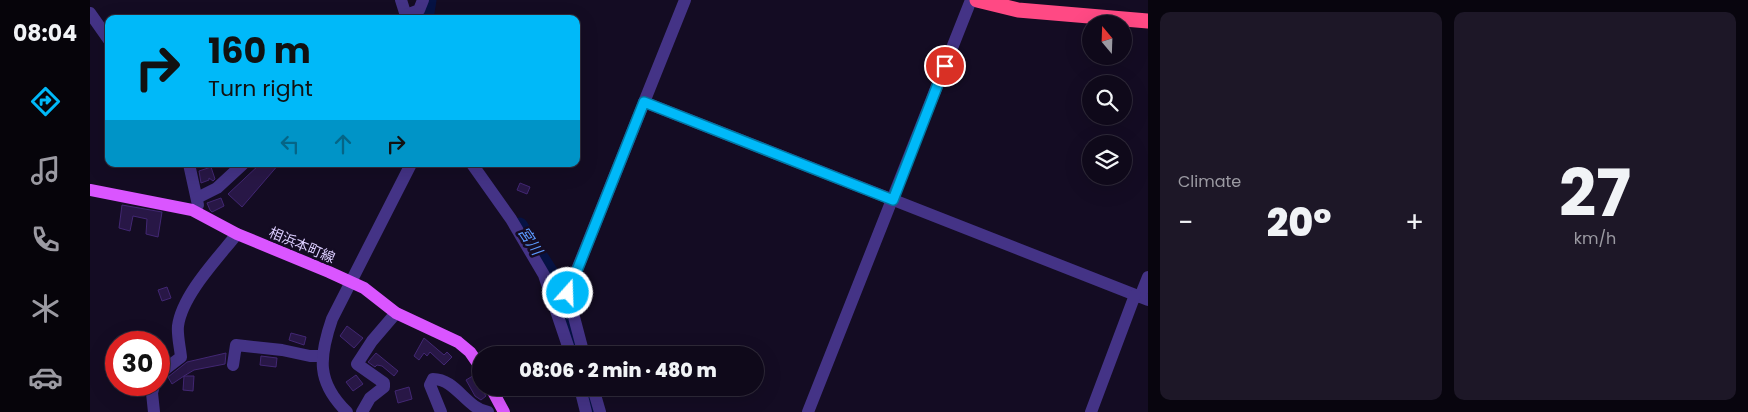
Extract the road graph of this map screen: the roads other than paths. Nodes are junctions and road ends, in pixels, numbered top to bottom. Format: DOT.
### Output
graph roads {
  1 [pos="401,0"];
  2 [pos="423,0"];
  3 [pos="685,0"];
  4 [pos="971,0"];
  5 [pos="976,0"];
  6 [pos="90,13"];
  7 [pos="406,15"];
  8 [pos="410,15"];
  9 [pos="1148,21"];
  10 [pos="105,34"];
  11 [pos="644,102"];
  12 [pos="191,167"];
  13 [pos="240,167"];
  14 [pos="409,167"];
  15 [pos="474,167"];
  16 [pos="90,190"];
  17 [pos="197,198"];
  18 [pos="893,200"];
  19 [pos="200,213"];
  20 [pos="237,234"];
  21 [pos="1148,277"];
  22 [pos="351,283"];
  23 [pos="1141,297"];
  24 [pos="396,313"];
  25 [pos="568,346"];
  26 [pos="581,346"];
  27 [pos="472,355"];
  28 [pos="322,356"];
  29 [pos="233,365"];
  30 [pos="170,366"];
  31 [pos="152,396"];
  32 [pos="495,396"];
  33 [pos="582,396"];
  34 [pos="595,396"];
  35 [pos="503,410"];
  36 [pos="154,412"];
  37 [pos="347,412"];
  38 [pos="362,412"];
  39 [pos="441,412"];
  40 [pos="488,412"];
  41 [pos="586,412"];
  42 [pos="600,412"];
  43 [pos="808,412"];
  44 [pos="1091,412"];
  1 -- 7 [label="street"];
  2 -- 8 [label="street"];
  3 -- 11 [label="street"];
  4 -- 18 [label="street"];
  5 -- 9 [label="highway"];
  6 -- 10 [label="street"];
  11 -- 18 [label="street"];
  11 -- 26 [label="street"];
  12 -- 17 [label="street"];
  13 -- 17 [label="street"];
  14 -- 22 [label="street"];
  15 -- 25 [label="street"];
  16 -- 19 [label="main road, 相浜本町線"];
  17 -- 19 [label="street"];
  18 -- 23 [label="street"];
  18 -- 43 [label="street"];
  19 -- 20 [label="main road, 相浜本町線"];
  20 -- 22 [label="main road, 相浜本町線"];
  20 -- 30 [label="street"];
  21 -- 23 [label="street"];
  22 -- 24 [label="main road, 相浜本町線"];
  22 -- 28 [label="street"];
  23 -- 44 [label="street"];
  24 -- 27 [label="main road, 相浜本町線"];
  24 -- 38 [label="street"];
  28 -- 29 [label="street"];
  28 -- 37 [label="street"];
  31 -- 36 [label="street"];
  32 -- 35 [label="main road"];
  33 -- 41 [label="street"];
  34 -- 42 [label="street"];
  35 -- 40 [label="street"];
  39 -- 40 [label="street"];
}
